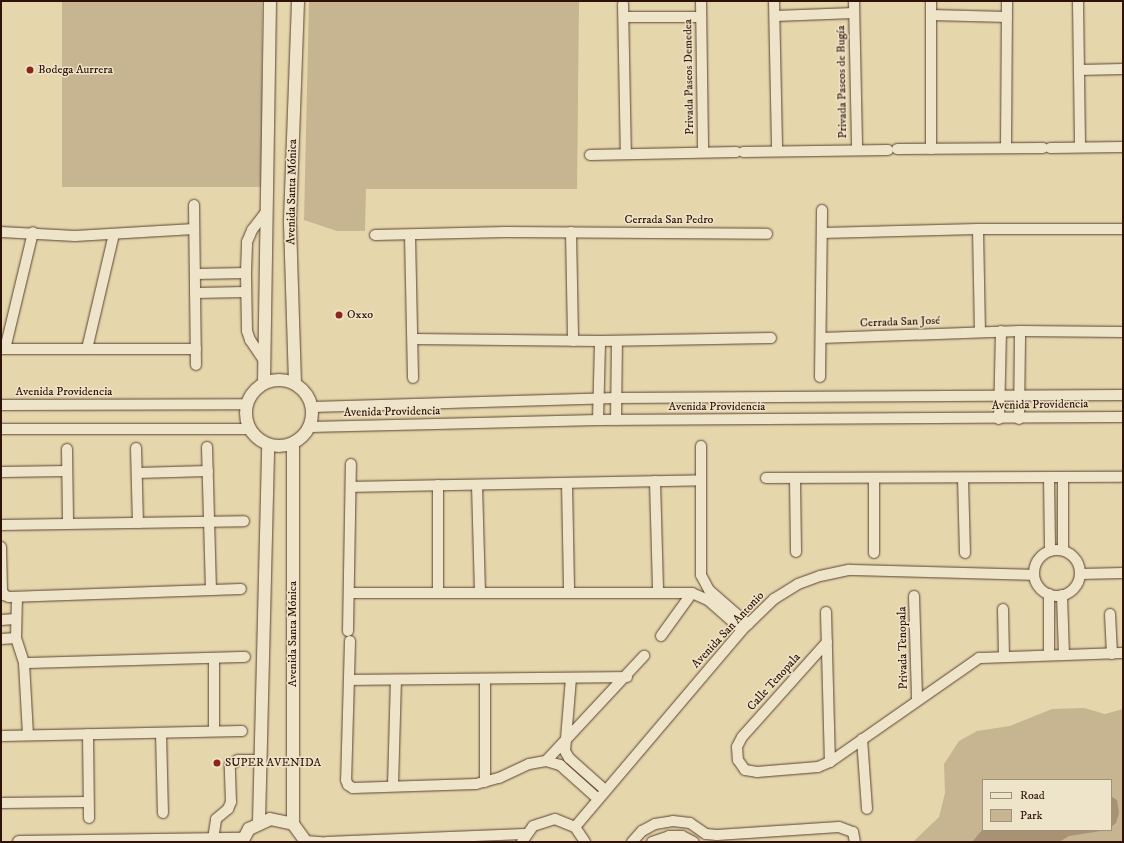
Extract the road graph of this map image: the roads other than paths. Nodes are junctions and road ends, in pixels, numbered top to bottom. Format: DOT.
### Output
graph roads {
  1 [pos="270,1"];
  2 [pos="298,1"];
  3 [pos="701,1"];
  4 [pos="854,1"];
  5 [pos="931,1"];
  6 [pos="1007,1"];
  7 [pos="1078,1"];
  8 [pos="774,2"];
  9 [pos="623,4"];
  10 [pos="854,13"];
  11 [pos="774,16"];
  12 [pos="931,16"];
  13 [pos="624,17"];
  14 [pos="701,17"];
  15 [pos="1006,17"];
  16 [pos="1123,69"];
  17 [pos="1079,70"];
  18 [pos="1080,147"];
  19 [pos="1123,147"];
  20 [pos="1006,148"];
  21 [pos="931,149"];
  22 [pos="857,150"];
  23 [pos="777,151"];
  24 [pos="703,152"];
  25 [pos="626,154"];
  26 [pos="590,155"];
  27 [pos="194,205"];
  28 [pos="822,210"];
  29 [pos="267,211"];
  30 [pos="194,229"];
  31 [pos="978,229"];
  32 [pos="1123,229"];
  33 [pos="1,232"];
  34 [pos="33,232"];
  35 [pos="571,232"];
  36 [pos="822,233"];
  37 [pos="114,234"];
  38 [pos="766,234"];
  39 [pos="375,235"];
  40 [pos="410,235"];
  41 [pos="246,273"];
  42 [pos="195,274"];
  43 [pos="195,292"];
  44 [pos="246,292"];
  45 [pos="1000,331"];
  46 [pos="1020,331"];
  47 [pos="980,332"];
  48 [pos="1123,332"];
  49 [pos="771,338"];
  50 [pos="821,338"];
  51 [pos="413,339"];
  52 [pos="573,341"];
  53 [pos="618,341"];
  54 [pos="600,342"];
  55 [pos="3,349"];
  56 [pos="87,349"];
  57 [pos="196,349"];
  58 [pos="265,362"];
  59 [pos="196,365"];
  60 [pos="820,376"];
  61 [pos="413,378"];
  62 [pos="264,383"];
  63 [pos="295,384"];
  64 [pos="1123,396"];
  65 [pos="1000,397"];
  66 [pos="1019,397"];
  67 [pos="616,398"];
  68 [pos="599,399"];
  69 [pos="247,404"];
  70 [pos="1,405"];
  71 [pos="312,407"];
  72 [pos="1123,417"];
  73 [pos="999,419"];
  74 [pos="1019,419"];
  75 [pos="598,420"];
  76 [pos="616,420"];
  77 [pos="310,427"];
  78 [pos="1,429"];
  79 [pos="249,429"];
  80 [pos="293,444"];
  81 [pos="268,445"];
  82 [pos="701,446"];
  83 [pos="207,447"];
  84 [pos="136,448"];
  85 [pos="67,449"];
  86 [pos="351,464"];
  87 [pos="67,471"];
  88 [pos="208,471"];
  89 [pos="1,472"];
  90 [pos="137,473"];
  91 [pos="1049,477"];
  92 [pos="1063,477"];
  93 [pos="1123,477"];
  94 [pos="766,478"];
  95 [pos="796,478"];
  96 [pos="963,478"];
  97 [pos="874,479"];
  98 [pos="701,480"];
  99 [pos="655,481"];
  100 [pos="567,483"];
  101 [pos="438,485"];
  102 [pos="477,485"];
  103 [pos="351,487"];
  104 [pos="244,521"];
  105 [pos="210,522"];
  106 [pos="138,523"];
  107 [pos="68,524"];
  108 [pos="1,525"];
  109 [pos="1,547"];
  110 [pos="1063,550"];
  111 [pos="1050,551"];
  112 [pos="796,552"];
  113 [pos="874,553"];
  114 [pos="965,554"];
  115 [pos="1123,573"];
  116 [pos="1034,574"];
  117 [pos="1080,574"];
  118 [pos="211,590"];
  119 [pos="241,590"];
  120 [pos="658,591"];
  121 [pos="438,592"];
  122 [pos="480,592"];
  123 [pos="569,592"];
  124 [pos="349,593"];
  125 [pos="692,593"];
  126 [pos="1049,594"];
  127 [pos="1062,595"];
  128 [pos="914,596"];
  129 [pos="17,597"];
  130 [pos="1003,609"];
  131 [pos="826,612"];
  132 [pos="1110,614"];
  133 [pos="16,619"];
  134 [pos="1,620"];
  135 [pos="745,627"];
  136 [pos="661,636"];
  137 [pos="16,638"];
  138 [pos="1,639"];
  139 [pos="827,642"];
  140 [pos="1123,653"];
  141 [pos="1064,654"];
  142 [pos="1112,654"];
  143 [pos="1049,655"];
  144 [pos="644,656"];
  145 [pos="1004,656"];
  146 [pos="245,657"];
  147 [pos="214,658"];
  148 [pos="24,663"];
  149 [pos="627,677"];
  150 [pos="571,678"];
  151 [pos="485,679"];
  152 [pos="349,680"];
  153 [pos="396,680"];
  154 [pos="917,700"];
  155 [pos="214,731"];
  156 [pos="242,731"];
  157 [pos="161,732"];
  158 [pos="88,734"];
  159 [pos="28,735"];
  160 [pos="2,736"];
  161 [pos="862,739"];
  162 [pos="567,741"];
  163 [pos="260,760"];
  164 [pos="546,761"];
  165 [pos="830,762"];
  166 [pos="485,782"];
  167 [pos="393,786"];
  168 [pos="605,790"];
  169 [pos="598,799"];
  170 [pos="88,802"];
  171 [pos="1,804"];
  172 [pos="866,809"];
  173 [pos="163,812"];
  174 [pos="89,818"];
  175 [pos="259,822"];
  176 [pos="293,824"];
  177 [pos="576,827"];
  178 [pos="524,838"];
  179 [pos="725,838"];
  180 [pos="213,839"];
  181 [pos="242,840"];
  182 [pos="20,842"];
  183 [pos="306,842"];
  184 [pos="322,842"];
  185 [pos="326,842"];
  186 [pos="585,842"];
  187 [pos="632,842"];
  188 [pos="652,842"];
  189 [pos="694,842"];
  190 [pos="855,842"];
  1 -- 29 [label="street, Avenida Santa Mónica"];
  2 -- 63 [label="street, Avenida Santa Mónica"];
  3 -- 14 [label="street, Privada Paseos Demedea"];
  4 -- 10 [label="street, Privada Paseos de Bugía"];
  5 -- 12 [label="street"];
  6 -- 15 [label="street"];
  7 -- 17 [label="street"];
  8 -- 11 [label="street"];
  9 -- 13 [label="street"];
  10 -- 11 [label="street, Privada Paseos de Bugía"];
  10 -- 22 [label="street, Privada Paseos de Bugía"];
  11 -- 23 [label="street"];
  12 -- 15 [label="street"];
  12 -- 21 [label="street"];
  13 -- 14 [label="street"];
  13 -- 25 [label="street"];
  14 -- 24 [label="street, Privada Paseos Demedea"];
  15 -- 20 [label="street"];
  16 -- 17 [label="street"];
  17 -- 18 [label="street"];
  18 -- 19 [label="street"];
  18 -- 20 [label="street"];
  20 -- 21 [label="street"];
  21 -- 22 [label="street"];
  22 -- 23 [label="street, Privada Paseos de Bugía"];
  23 -- 24 [label="street, Privada Paseos Demedea"];
  24 -- 25 [label="street, Privada Paseos Demedea"];
  25 -- 26 [label="street, Privada Paseos Demedea"];
  27 -- 30 [label="street"];
  28 -- 36 [label="street"];
  29 -- 41 [label="street"];
  29 -- 58 [label="street, Avenida Santa Mónica"];
  30 -- 37 [label="street"];
  30 -- 42 [label="street"];
  31 -- 32 [label="street"];
  31 -- 36 [label="street"];
  31 -- 47 [label="street"];
  33 -- 34 [label="street"];
  34 -- 37 [label="street"];
  34 -- 55 [label="street"];
  35 -- 38 [label="street, Cerrada San Pedro"];
  35 -- 40 [label="street, Cerrada San Pedro"];
  35 -- 52 [label="street"];
  36 -- 50 [label="street"];
  37 -- 56 [label="street"];
  39 -- 40 [label="street, Cerrada San Pedro"];
  40 -- 51 [label="street"];
  41 -- 42 [label="street"];
  41 -- 44 [label="street"];
  42 -- 43 [label="street"];
  43 -- 44 [label="street"];
  43 -- 57 [label="street"];
  44 -- 58 [label="street"];
  45 -- 46 [label="street, Cerrada San José"];
  45 -- 47 [label="street, Cerrada San José"];
  45 -- 65 [label="street"];
  46 -- 48 [label="street, Cerrada San José"];
  46 -- 66 [label="street"];
  47 -- 50 [label="street, Cerrada San José"];
  49 -- 53 [label="street"];
  50 -- 60 [label="street"];
  51 -- 52 [label="street"];
  51 -- 61 [label="street"];
  52 -- 54 [label="street"];
  53 -- 54 [label="street"];
  53 -- 67 [label="street"];
  54 -- 68 [label="street"];
  55 -- 56 [label="street"];
  56 -- 57 [label="street"];
  57 -- 59 [label="street"];
  58 -- 62 [label="street, Avenida Santa Mónica"];
  62 -- 63 [label="street"];
  62 -- 69 [label="street"];
  63 -- 71 [label="street"];
  64 -- 66 [label="street, Avenida Providencia"];
  65 -- 66 [label="street, Avenida Providencia"];
  65 -- 67 [label="street, Avenida Providencia"];
  65 -- 73 [label="street"];
  66 -- 74 [label="street"];
  67 -- 68 [label="street, Avenida Providencia"];
  67 -- 76 [label="street"];
  68 -- 71 [label="street, Avenida Providencia"];
  68 -- 75 [label="street"];
  69 -- 70 [label="street, Avenida Providencia"];
  69 -- 79 [label="street"];
  71 -- 77 [label="street"];
  72 -- 74 [label="street, Avenida Providencia"];
  73 -- 74 [label="street, Avenida Providencia"];
  73 -- 76 [label="street, Avenida Providencia"];
  75 -- 76 [label="street, Avenida Providencia"];
  75 -- 77 [label="street, Avenida Providencia"];
  77 -- 80 [label="street"];
  78 -- 79 [label="street"];
  79 -- 81 [label="street"];
  80 -- 81 [label="street"];
  80 -- 176 [label="street, Avenida Santa Mónica"];
  81 -- 163 [label="street"];
  82 -- 98 [label="street"];
  83 -- 88 [label="street"];
  84 -- 90 [label="street"];
  85 -- 87 [label="street"];
  86 -- 103 [label="street"];
  87 -- 89 [label="street"];
  87 -- 107 [label="street"];
  88 -- 90 [label="street"];
  88 -- 105 [label="street"];
  90 -- 106 [label="street"];
  91 -- 92 [label="street"];
  91 -- 96 [label="street"];
  91 -- 111 [label="street"];
  92 -- 93 [label="street"];
  92 -- 110 [label="street"];
  94 -- 95 [label="street"];
  95 -- 97 [label="street"];
  95 -- 112 [label="street"];
  96 -- 97 [label="street"];
  96 -- 114 [label="street"];
  97 -- 113 [label="street"];
  98 -- 99 [label="street"];
  98 -- 135 [label="street"];
  99 -- 100 [label="street"];
  99 -- 120 [label="street"];
  100 -- 102 [label="street"];
  100 -- 123 [label="street"];
  101 -- 102 [label="street"];
  101 -- 103 [label="street"];
  101 -- 121 [label="street"];
  102 -- 122 [label="street"];
  103 -- 124 [label="street"];
  104 -- 105 [label="street"];
  105 -- 106 [label="street"];
  105 -- 118 [label="street"];
  106 -- 107 [label="street"];
  107 -- 108 [label="street"];
  109 -- 129 [label="street"];
  110 -- 111 [label="street"];
  110 -- 117 [label="street"];
  111 -- 116 [label="street"];
  115 -- 117 [label="street"];
  116 -- 126 [label="street"];
  116 -- 135 [label="street, Avenida San Antonio"];
  117 -- 127 [label="street"];
  118 -- 119 [label="street"];
  118 -- 129 [label="street"];
  120 -- 123 [label="street"];
  120 -- 125 [label="street"];
  121 -- 122 [label="street"];
  121 -- 124 [label="street"];
  122 -- 123 [label="street"];
  124 -- 152 [label="street"];
  125 -- 135 [label="street"];
  125 -- 136 [label="street"];
  126 -- 127 [label="street"];
  126 -- 143 [label="street"];
  127 -- 141 [label="street"];
  128 -- 154 [label="street, Privada Tenopala"];
  129 -- 133 [label="street"];
  130 -- 145 [label="street"];
  131 -- 139 [label="street"];
  132 -- 142 [label="street"];
  133 -- 134 [label="street"];
  133 -- 137 [label="street"];
  135 -- 168 [label="street, Avenida San Antonio"];
  137 -- 138 [label="street"];
  137 -- 148 [label="street"];
  139 -- 165 [label="street"];
  139 -- 165 [label="street, Calle Tenopala"];
  140 -- 142 [label="street, Calle Tenopala"];
  141 -- 142 [label="street, Calle Tenopala"];
  141 -- 143 [label="street, Calle Tenopala"];
  143 -- 145 [label="street, Calle Tenopala"];
  144 -- 149 [label="street"];
  145 -- 154 [label="street, Calle Tenopala"];
  146 -- 147 [label="street"];
  147 -- 148 [label="street"];
  147 -- 155 [label="street"];
  148 -- 159 [label="street"];
  149 -- 150 [label="street"];
  149 -- 162 [label="street"];
  150 -- 151 [label="street"];
  150 -- 162 [label="street"];
  151 -- 153 [label="street"];
  151 -- 166 [label="street"];
  152 -- 153 [label="street"];
  152 -- 167 [label="street"];
  153 -- 167 [label="street"];
  154 -- 161 [label="street, Calle Tenopala"];
  155 -- 156 [label="street"];
  155 -- 157 [label="street"];
  157 -- 158 [label="street"];
  157 -- 173 [label="street"];
  158 -- 159 [label="street"];
  158 -- 170 [label="street"];
  159 -- 160 [label="street"];
  161 -- 165 [label="street, Calle Tenopala"];
  161 -- 172 [label="street"];
  162 -- 164 [label="street"];
  162 -- 168 [label="street"];
  163 -- 175 [label="street"];
  163 -- 180 [label="street"];
  164 -- 166 [label="street"];
  164 -- 169 [label="street"];
  166 -- 167 [label="street"];
  168 -- 169 [label="street, Avenida San Antonio"];
  169 -- 177 [label="street, Avenida San Antonio"];
  170 -- 171 [label="street"];
  170 -- 174 [label="street"];
  175 -- 176 [label="street"];
  175 -- 181 [label="street"];
  176 -- 183 [label="street"];
  177 -- 178 [label="street"];
  177 -- 186 [label="street"];
  178 -- 185 [label="street"];
  179 -- 187 [label="street"];
  179 -- 190 [label="street"];
  180 -- 181 [label="street"];
  180 -- 182 [label="street"];
  183 -- 184 [label="street"];
  188 -- 189 [label="street"];
}
